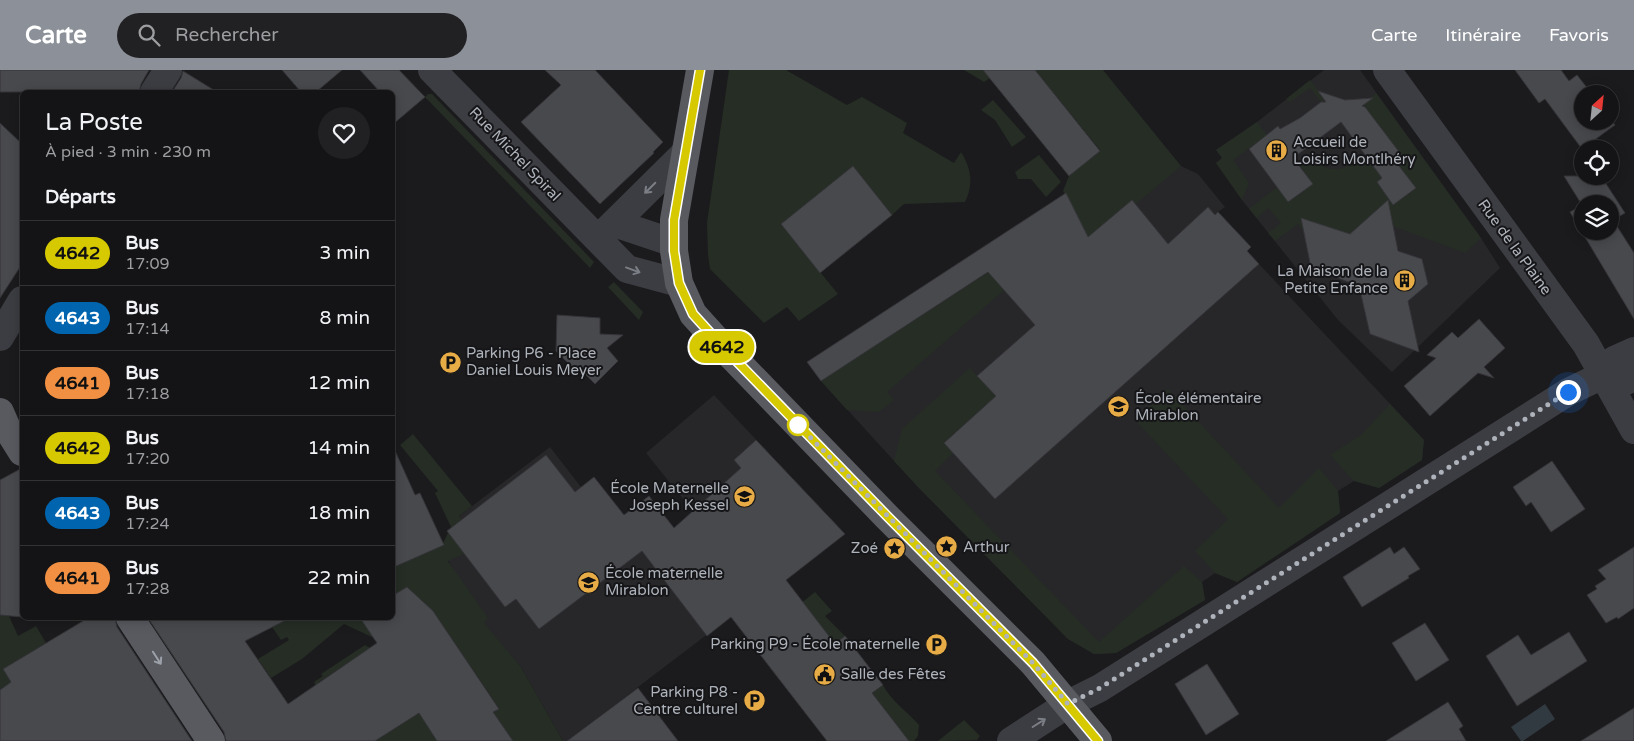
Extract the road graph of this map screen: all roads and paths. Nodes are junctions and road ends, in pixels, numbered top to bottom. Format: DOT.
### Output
graph roads {
  1 [pos="168,70"];
  2 [pos="432,70"];
  3 [pos="700,70"];
  4 [pos="1387,70"];
  5 [pos="155,90"];
  6 [pos="684,154"];
  7 [pos="606,231"];
  8 [pos="674,243"];
  9 [pos="679,283"];
  10 [pos="20,303"];
  11 [pos="0,337"];
  12 [pos="1634,351"];
  13 [pos="1603,375"];
  14 [pos="1634,377"];
  15 [pos="0,412"];
  16 [pos="1634,430"];
  17 [pos="20,449"];
  18 [pos="131,620"];
  19 [pos="1068,704"];
  20 [pos="211,741"];
  21 [pos="1011,741"];
  22 [pos="1098,741"];
  1 -- 5 [label="street"];
  2 -- 7 [label="street, Rue Michel Spiral"];
  3 -- 6 [label="main road"];
  4 -- 13 [label="street, Rue de la Plaine"];
  6 -- 7 [label="street, one-way"];
  6 -- 8 [label="main road"];
  7 -- 8 [label="street"];
  7 -- 9 [label="street, Rue Michel Spiral, one-way"];
  8 -- 9 [label="main road"];
  9 -- 19 [label="main road"];
  10 -- 11 [label="street"];
  12 -- 13 [label="street"];
  13 -- 14 [label="street"];
  13 -- 16 [label="street, Rue de la Plaine"];
  13 -- 19 [label="street"];
  15 -- 17 [label="main road"];
  18 -- 20 [label="main road, one-way"];
  21 -- 19 [label="street, one-way"];
  19 -- 22 [label="main road"];
}
